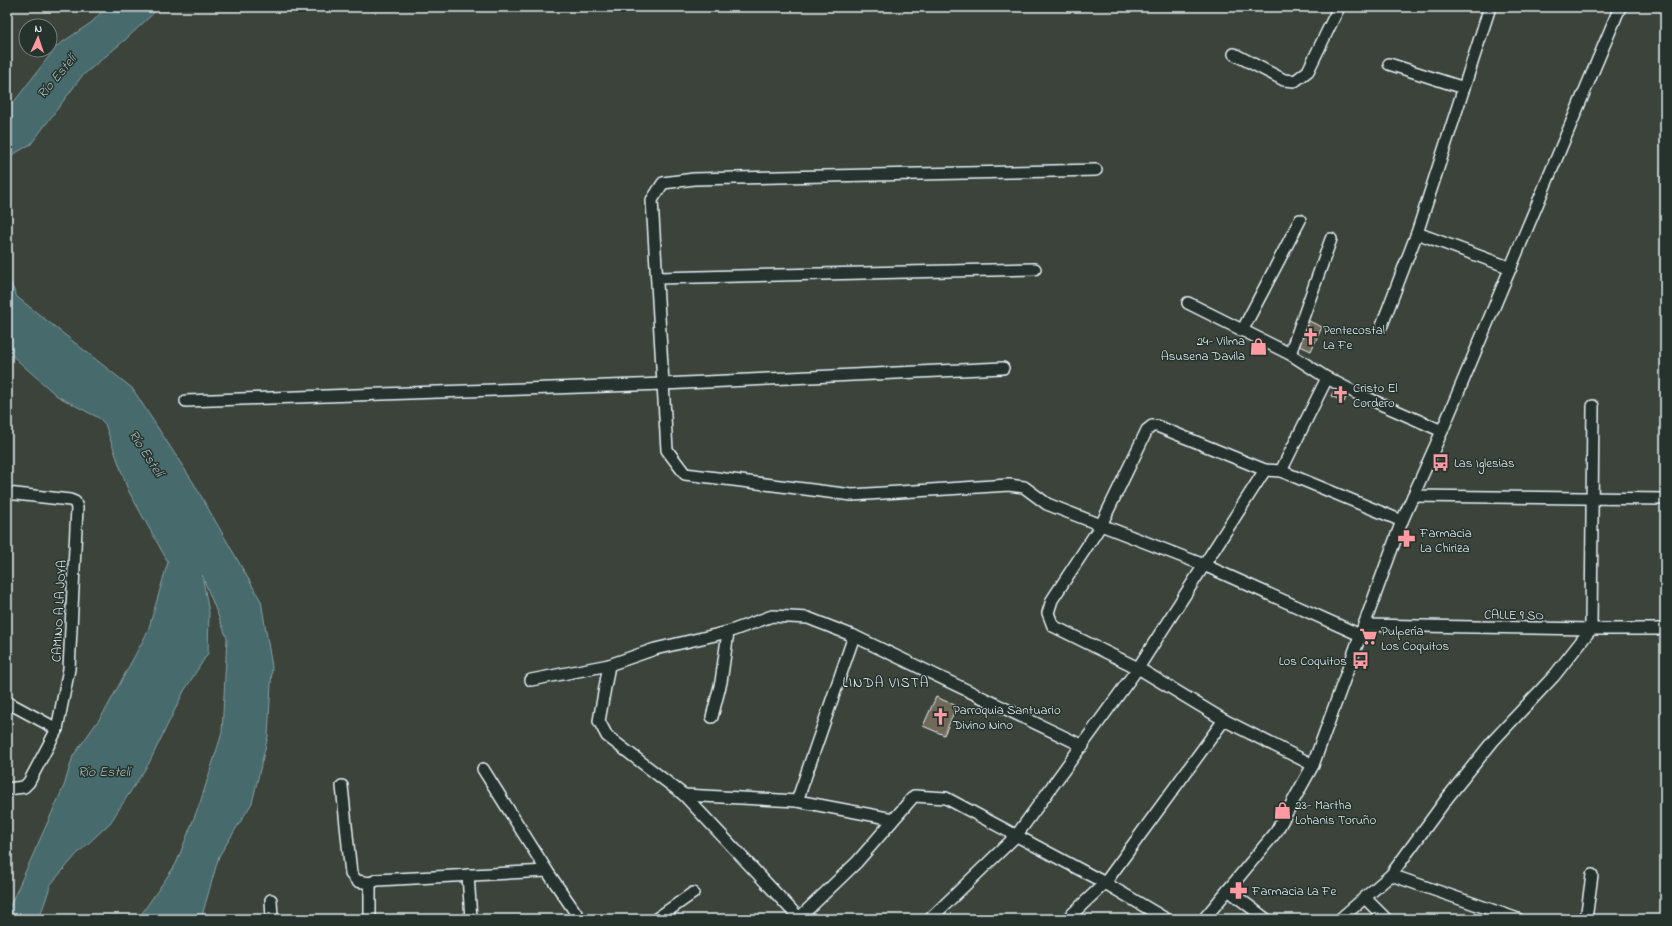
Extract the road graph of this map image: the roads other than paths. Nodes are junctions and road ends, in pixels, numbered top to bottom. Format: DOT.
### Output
graph roads {
  1 [pos="1339,7"];
  2 [pos="1490,7"];
  3 [pos="1620,7"];
  4 [pos="1234,54"];
  5 [pos="1389,64"];
  6 [pos="1464,88"];
  7 [pos="1096,170"];
  8 [pos="1300,220"];
  9 [pos="1417,233"];
  10 [pos="1331,239"];
  11 [pos="1511,268"];
  12 [pos="1035,269"];
  13 [pos="657,278"];
  14 [pos="1188,303"];
  15 [pos="1382,325"];
  16 [pos="1242,331"];
  17 [pos="1290,354"];
  18 [pos="1003,368"];
  19 [pos="1327,378"];
  20 [pos="664,384"];
  21 [pos="186,401"];
  22 [pos="1593,406"];
  23 [pos="1442,431"];
  24 [pos="1265,470"];
  25 [pos="1281,471"];
  26 [pos="7,493"];
  27 [pos="1413,496"];
  28 [pos="1593,498"];
  29 [pos="1665,499"];
  30 [pos="1402,521"];
  31 [pos="1102,525"];
  32 [pos="1204,565"];
  33 [pos="1665,628"];
  34 [pos="1591,629"];
  35 [pos="1362,630"];
  36 [pos="728,632"];
  37 [pos="854,636"];
  38 [pos="609,666"];
  39 [pos="1138,668"];
  40 [pos="531,680"];
  41 [pos="7,702"];
  42 [pos="712,717"];
  43 [pos="1224,720"];
  44 [pos="57,729"];
  45 [pos="1083,746"];
  46 [pos="1313,764"];
  47 [pos="483,769"];
  48 [pos="342,786"];
  49 [pos="7,789"];
  50 [pos="684,795"];
  51 [pos="797,801"];
  52 [pos="893,819"];
  53 [pos="1016,836"];
  54 [pos="547,871"];
  55 [pos="468,875"];
  56 [pos="1391,875"];
  57 [pos="1592,875"];
  58 [pos="370,883"];
  59 [pos="1105,883"];
  60 [pos="1228,890"];
  61 [pos="693,893"];
  62 [pos="1365,898"];
  63 [pos="272,900"];
  64 [pos="800,918"];
  65 [pos="272,919"];
  66 [pos="370,919"];
  67 [pos="471,919"];
  68 [pos="580,919"];
  69 [pos="656,919"];
  70 [pos="930,919"];
  71 [pos="1068,919"];
  72 [pos="1166,919"];
  73 [pos="1204,919"];
  74 [pos="1266,919"];
  75 [pos="1340,919"];
  76 [pos="1386,919"];
  77 [pos="1518,919"];
  78 [pos="1586,919"];
  1 -- 4 [label="street"];
  2 -- 6 [label="street"];
  3 -- 11 [label="street"];
  5 -- 6 [label="street"];
  6 -- 9 [label="street"];
  7 -- 13 [label="street"];
  8 -- 16 [label="street"];
  9 -- 11 [label="street"];
  9 -- 15 [label="street"];
  10 -- 17 [label="street"];
  11 -- 23 [label="street"];
  12 -- 13 [label="street"];
  13 -- 20 [label="street"];
  14 -- 16 [label="street"];
  16 -- 17 [label="street"];
  17 -- 19 [label="street"];
  18 -- 20 [label="street"];
  19 -- 23 [label="street"];
  19 -- 25 [label="street"];
  20 -- 21 [label="street"];
  20 -- 31 [label="street"];
  22 -- 28 [label="street"];
  23 -- 27 [label="street"];
  24 -- 25 [label="street"];
  24 -- 31 [label="street"];
  24 -- 32 [label="street"];
  25 -- 30 [label="street"];
  26 -- 44 [label="street, CAMINO A LA JOYA"];
  27 -- 28 [label="street"];
  27 -- 30 [label="street"];
  28 -- 29 [label="street"];
  28 -- 34 [label="street"];
  30 -- 35 [label="street"];
  31 -- 32 [label="street"];
  31 -- 39 [label="street"];
  32 -- 35 [label="street"];
  32 -- 39 [label="street"];
  33 -- 34 [label="street, CALLE 9 SO"];
  34 -- 35 [label="street, CALLE 9 SO"];
  34 -- 56 [label="street"];
  35 -- 46 [label="street"];
  36 -- 37 [label="street"];
  36 -- 38 [label="street"];
  36 -- 42 [label="street"];
  37 -- 45 [label="street"];
  37 -- 51 [label="street"];
  38 -- 40 [label="street"];
  38 -- 50 [label="street"];
  39 -- 43 [label="street"];
  39 -- 45 [label="street"];
  41 -- 44 [label="street"];
  43 -- 46 [label="street"];
  43 -- 59 [label="street"];
  44 -- 49 [label="street, CAMINO A LA JOYA"];
  45 -- 53 [label="street"];
  46 -- 60 [label="street"];
  47 -- 54 [label="street"];
  48 -- 58 [label="street"];
  50 -- 51 [label="street"];
  50 -- 64 [label="street"];
  51 -- 52 [label="street"];
  52 -- 53 [label="street"];
  52 -- 64 [label="street"];
  53 -- 59 [label="street"];
  53 -- 70 [label="street"];
  54 -- 55 [label="street"];
  54 -- 68 [label="street"];
  55 -- 58 [label="street"];
  55 -- 67 [label="street"];
  56 -- 62 [label="street"];
  56 -- 77 [label="street"];
  57 -- 78 [label="street"];
  58 -- 66 [label="street"];
  59 -- 71 [label="street"];
  59 -- 72 [label="street"];
  60 -- 73 [label="street"];
  60 -- 74 [label="street"];
  61 -- 69 [label="street"];
  62 -- 75 [label="street"];
  62 -- 76 [label="street"];
  63 -- 65 [label="street"];
}
